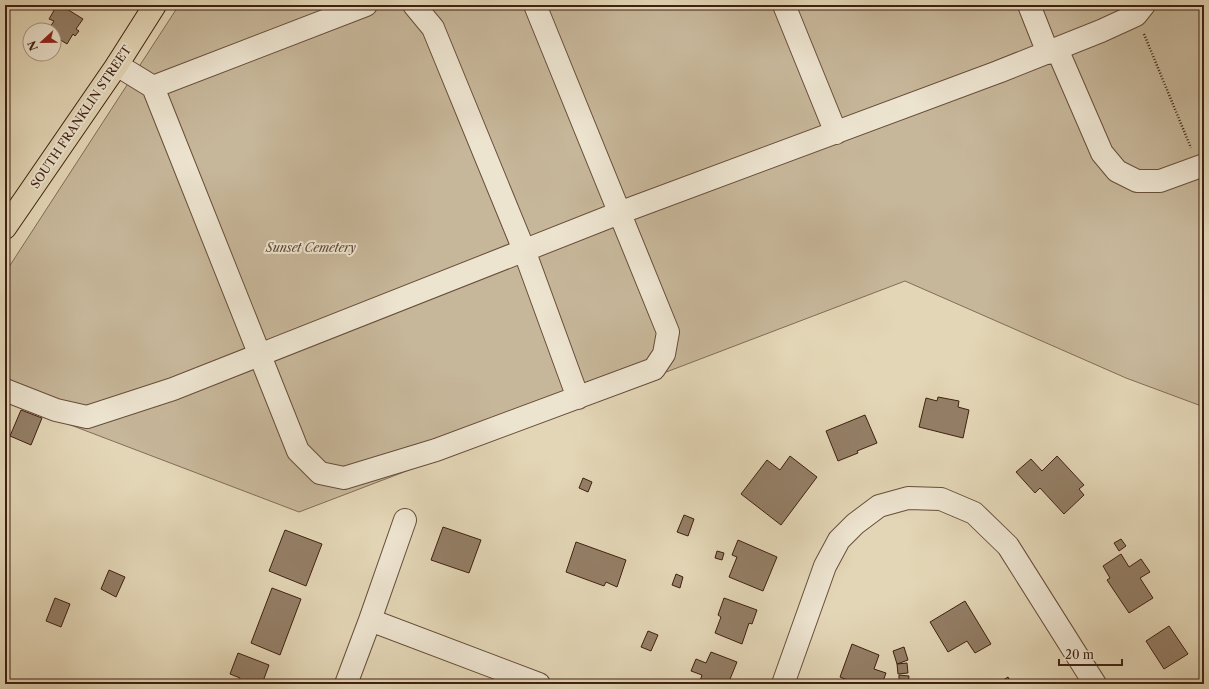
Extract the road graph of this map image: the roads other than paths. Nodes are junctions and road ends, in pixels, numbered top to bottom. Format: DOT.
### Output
graph roads {
  1 [pos="155,5"];
  2 [pos="366,5"];
  3 [pos="414,5"];
  4 [pos="535,5"];
  5 [pos="784,5"];
  6 [pos="1029,5"];
  7 [pos="1140,10"];
  8 [pos="1052,51"];
  9 [pos="117,65"];
  10 [pos="153,87"];
  11 [pos="836,133"];
  12 [pos="1201,166"];
  13 [pos="619,213"];
  14 [pos="5,228"];
  15 [pos="524,250"];
  16 [pos="259,355"];
  17 [pos="5,390"];
  18 [pos="578,398"];
  19 [pos="405,520"];
  20 [pos="370,620"];
  21 [pos="346,684"];
  22 [pos="539,684"];
  23 [pos="783,684"];
  24 [pos="1095,684"];
  1 -- 9 [label="main road, SOUTH FRANKLIN STREET"];
  2 -- 10 [label="street"];
  3 -- 15 [label="street"];
  4 -- 13 [label="street"];
  5 -- 11 [label="street"];
  6 -- 8 [label="street"];
  7 -- 8 [label="street"];
  8 -- 11 [label="street"];
  8 -- 12 [label="street"];
  9 -- 10 [label="street"];
  9 -- 14 [label="main road, SOUTH FRANKLIN STREET"];
  10 -- 16 [label="street"];
  11 -- 13 [label="street"];
  13 -- 15 [label="street"];
  13 -- 18 [label="street"];
  15 -- 16 [label="street"];
  15 -- 18 [label="street"];
  16 -- 17 [label="street"];
  16 -- 18 [label="street"];
  19 -- 20 [label="street"];
  20 -- 21 [label="street"];
  20 -- 22 [label="street"];
  23 -- 24 [label="street"];
}
